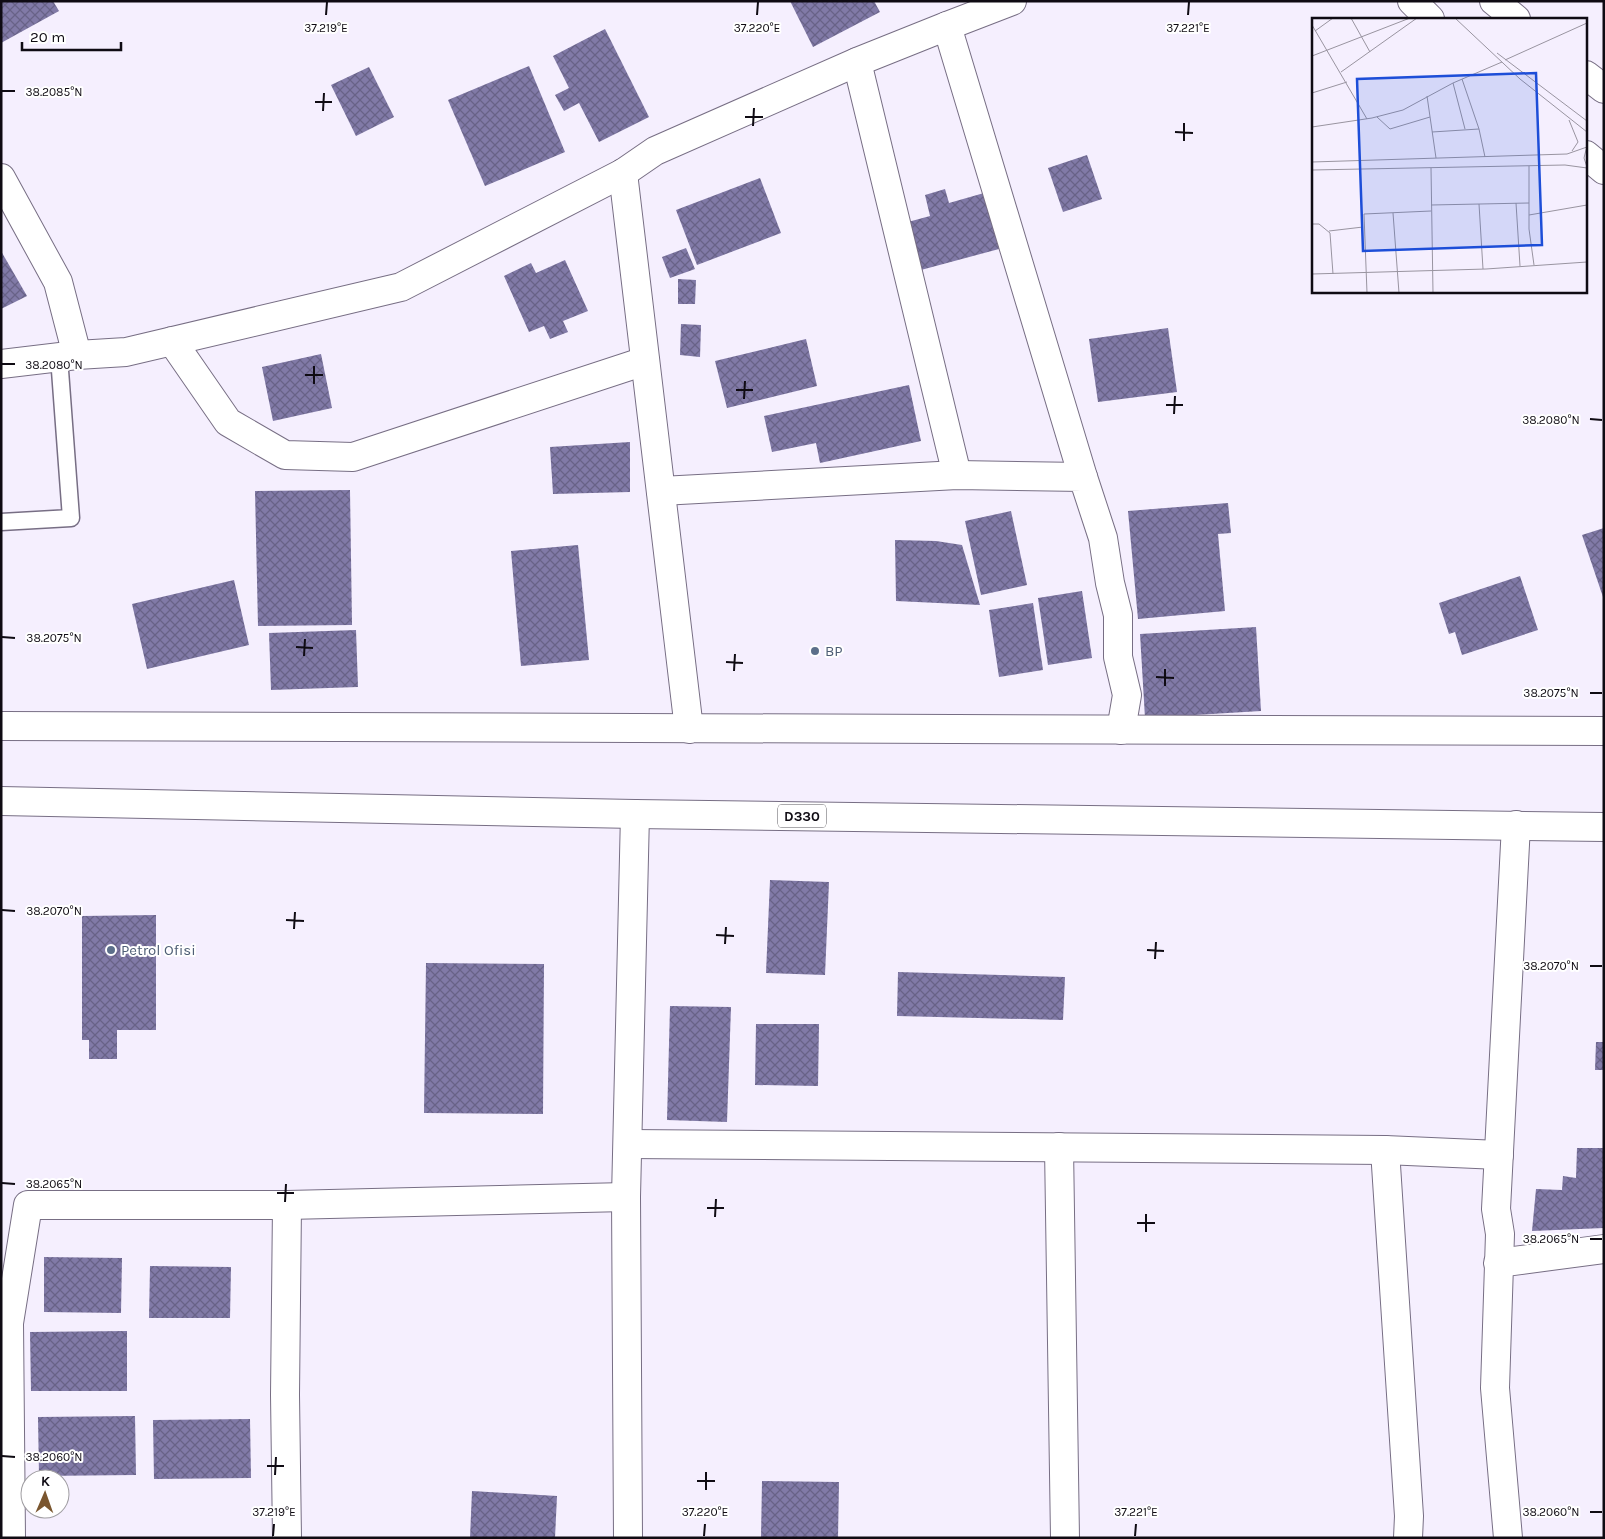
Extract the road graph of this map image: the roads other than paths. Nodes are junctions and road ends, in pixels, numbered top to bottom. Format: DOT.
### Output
graph roads {
  1 [pos="1012,1"];
  2 [pos="1412,1"];
  3 [pos="1494,1"];
  4 [pos="1429,18"];
  5 [pos="1515,18"];
  6 [pos="947,26"];
  7 [pos="857,62"];
  8 [pos="1588,77"];
  9 [pos="1604,89"];
  10 [pos="1588,157"];
  11 [pos="1604,170"];
  12 [pos="622,173"];
  13 [pos="1,178"];
  14 [pos="172,341"];
  15 [pos="68,356"];
  16 [pos="645,361"];
  17 [pos="1,364"];
  18 [pos="957,475"];
  19 [pos="1083,477"];
  20 [pos="660,491"];
  21 [pos="1,522"];
  22 [pos="1,726"];
  23 [pos="689,729"];
  24 [pos="1121,730"];
  25 [pos="1604,731"];
  26 [pos="1,801"];
  27 [pos="635,814"];
  28 [pos="1516,825"];
  29 [pos="1604,827"];
  30 [pos="628,1144"];
  31 [pos="1059,1148"];
  32 [pos="1385,1150"];
  33 [pos="1499,1155"];
  34 [pos="626,1197"];
  35 [pos="287,1205"];
  36 [pos="1604,1249"];
  37 [pos="1498,1263"];
  38 [pos="5,1324"];
  39 [pos="11,1538"];
  40 [pos="287,1538"];
  41 [pos="628,1538"];
  42 [pos="1064,1538"];
  43 [pos="1408,1538"];
  44 [pos="1508,1538"];
  1 -- 6 [label="street"];
  2 -- 4 [label="street"];
  3 -- 5 [label="street"];
  6 -- 7 [label="street"];
  6 -- 19 [label="street"];
  7 -- 12 [label="street"];
  7 -- 18 [label="street"];
  8 -- 9 [label="street"];
  10 -- 11 [label="street"];
  12 -- 14 [label="street"];
  12 -- 16 [label="street"];
  13 -- 15 [label="street"];
  14 -- 15 [label="street"];
  14 -- 16 [label="street"];
  15 -- 17 [label="street"];
  15 -- 21 [label="lane"];
  16 -- 20 [label="street"];
  18 -- 19 [label="street"];
  18 -- 20 [label="street"];
  19 -- 24 [label="street"];
  20 -- 23 [label="street"];
  22 -- 23 [label="street"];
  23 -- 24 [label="street"];
  24 -- 25 [label="street"];
  26 -- 27 [label="street, D330"];
  27 -- 28 [label="street, D330"];
  27 -- 30 [label="street"];
  28 -- 29 [label="street, D330"];
  28 -- 33 [label="street"];
  30 -- 31 [label="street"];
  30 -- 34 [label="street"];
  31 -- 32 [label="street"];
  31 -- 42 [label="street"];
  32 -- 33 [label="street"];
  32 -- 43 [label="street"];
  33 -- 37 [label="street"];
  34 -- 35 [label="street"];
  34 -- 41 [label="street"];
  35 -- 38 [label="street"];
  35 -- 40 [label="street"];
  36 -- 37 [label="street"];
  37 -- 44 [label="street"];
  38 -- 39 [label="street"];
}
